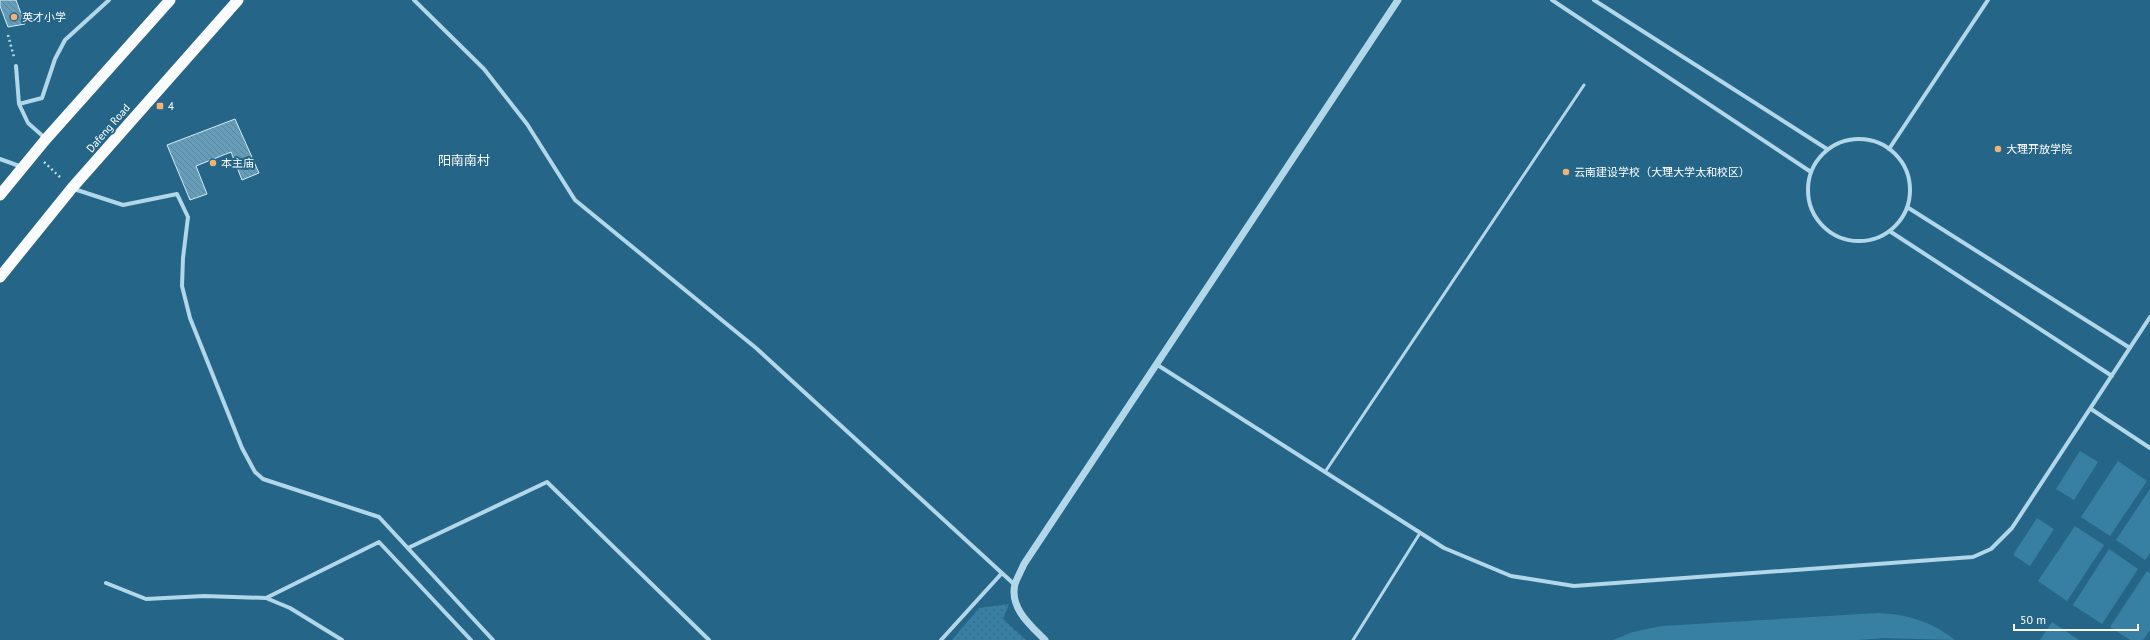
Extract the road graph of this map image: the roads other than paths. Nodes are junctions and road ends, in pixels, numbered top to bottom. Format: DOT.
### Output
graph roads {
  1 [pos="109,0"];
  2 [pos="170,0"];
  3 [pos="238,0"];
  4 [pos="414,0"];
  5 [pos="1398,0"];
  6 [pos="1552,0"];
  7 [pos="1594,0"];
  8 [pos="1988,0"];
  9 [pos="16,66"];
  10 [pos="1584,85"];
  11 [pos="20,104"];
  12 [pos="46,140"];
  13 [pos="1827,149"];
  14 [pos="1890,149"];
  15 [pos="0,159"];
  16 [pos="22,167"];
  17 [pos="1811,172"];
  18 [pos="72,188"];
  19 [pos="0,195"];
  20 [pos="1907,207"];
  21 [pos="1891,232"];
  22 [pos="0,277"];
  23 [pos="2150,317"];
  24 [pos="2130,348"];
  25 [pos="1156,363"];
  26 [pos="2112,376"];
  27 [pos="2091,408"];
  28 [pos="2150,448"];
  29 [pos="1326,472"];
  30 [pos="1420,533"];
  31 [pos="408,548"];
  32 [pos="1002,573"];
  33 [pos="106,583"];
  34 [pos="1015,585"];
  35 [pos="266,598"];
  36 [pos="342,640"];
  37 [pos="471,640"];
  38 [pos="493,640"];
  39 [pos="709,640"];
  40 [pos="941,640"];
  41 [pos="1045,640"];
  42 [pos="1353,640"];
  1 -- 11 [label="street"];
  2 -- 12 [label="highway"];
  3 -- 18 [label="highway, Dafeng Road"];
  4 -- 32 [label="street"];
  5 -- 25 [label="street"];
  6 -- 17 [label="street"];
  7 -- 13 [label="street"];
  8 -- 14 [label="street"];
  9 -- 11 [label="street"];
  10 -- 29 [label="lane"];
  11 -- 12 [label="street"];
  12 -- 16 [label="highway"];
  13 -- 14 [label="street"];
  13 -- 17 [label="street"];
  14 -- 20 [label="street"];
  15 -- 16 [label="street"];
  16 -- 19 [label="highway"];
  17 -- 21 [label="street"];
  18 -- 22 [label="highway, Dafeng Road"];
  18 -- 31 [label="street"];
  20 -- 21 [label="street"];
  20 -- 24 [label="street"];
  21 -- 26 [label="street"];
  23 -- 24 [label="street"];
  24 -- 26 [label="street"];
  25 -- 29 [label="street"];
  25 -- 34 [label="street"];
  26 -- 27 [label="street"];
  27 -- 28 [label="street"];
  27 -- 30 [label="street"];
  29 -- 30 [label="street"];
  30 -- 42 [label="lane"];
  31 -- 38 [label="street"];
  31 -- 39 [label="street"];
  32 -- 34 [label="street"];
  32 -- 40 [label="street"];
  33 -- 35 [label="street"];
  34 -- 41 [label="street"];
  35 -- 36 [label="street"];
  35 -- 37 [label="street"];
}
